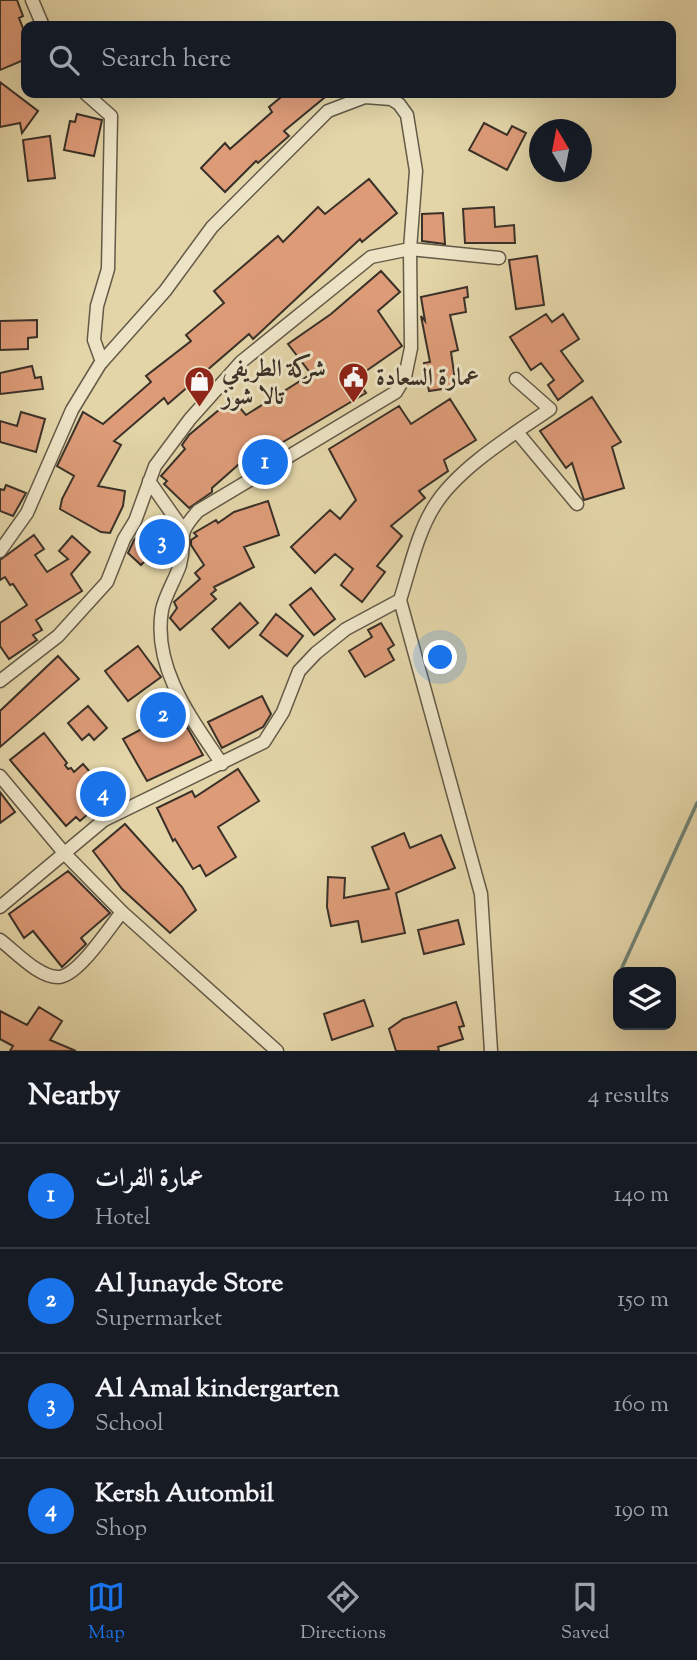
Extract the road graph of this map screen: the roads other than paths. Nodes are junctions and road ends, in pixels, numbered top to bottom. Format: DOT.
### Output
graph roads {
  1 [pos="32,0"];
  2 [pos="41,21"];
  3 [pos="91,98"];
  4 [pos="361,98"];
  5 [pos="378,98"];
  6 [pos="410,249"];
  7 [pos="499,258"];
  8 [pos="102,362"];
  9 [pos="516,379"];
  10 [pos="517,432"];
  11 [pos="149,481"];
  12 [pos="577,504"];
  13 [pos="182,528"];
  14 [pos="0,551"];
  15 [pos="400,600"];
  16 [pos="0,681"];
  17 [pos="222,764"];
  18 [pos="0,776"];
  19 [pos="65,854"];
  20 [pos="0,907"];
  21 [pos="122,912"];
  22 [pos="0,940"];
  23 [pos="277,1051"];
  24 [pos="491,1051"];
  1 -- 2 [label="street"];
  3 -- 8 [label="street"];
  4 -- 8 [label="street"];
  5 -- 6 [label="street"];
  6 -- 7 [label="street"];
  6 -- 11 [label="street"];
  6 -- 13 [label="street"];
  8 -- 14 [label="street"];
  9 -- 10 [label="street"];
  10 -- 12 [label="street"];
  10 -- 15 [label="street"];
  11 -- 13 [label="street"];
  11 -- 16 [label="street"];
  13 -- 17 [label="street"];
  15 -- 17 [label="street"];
  15 -- 24 [label="street"];
  17 -- 19 [label="street"];
  18 -- 19 [label="street"];
  19 -- 20 [label="street"];
  19 -- 21 [label="street"];
  21 -- 22 [label="street"];
  21 -- 23 [label="street"];
}
